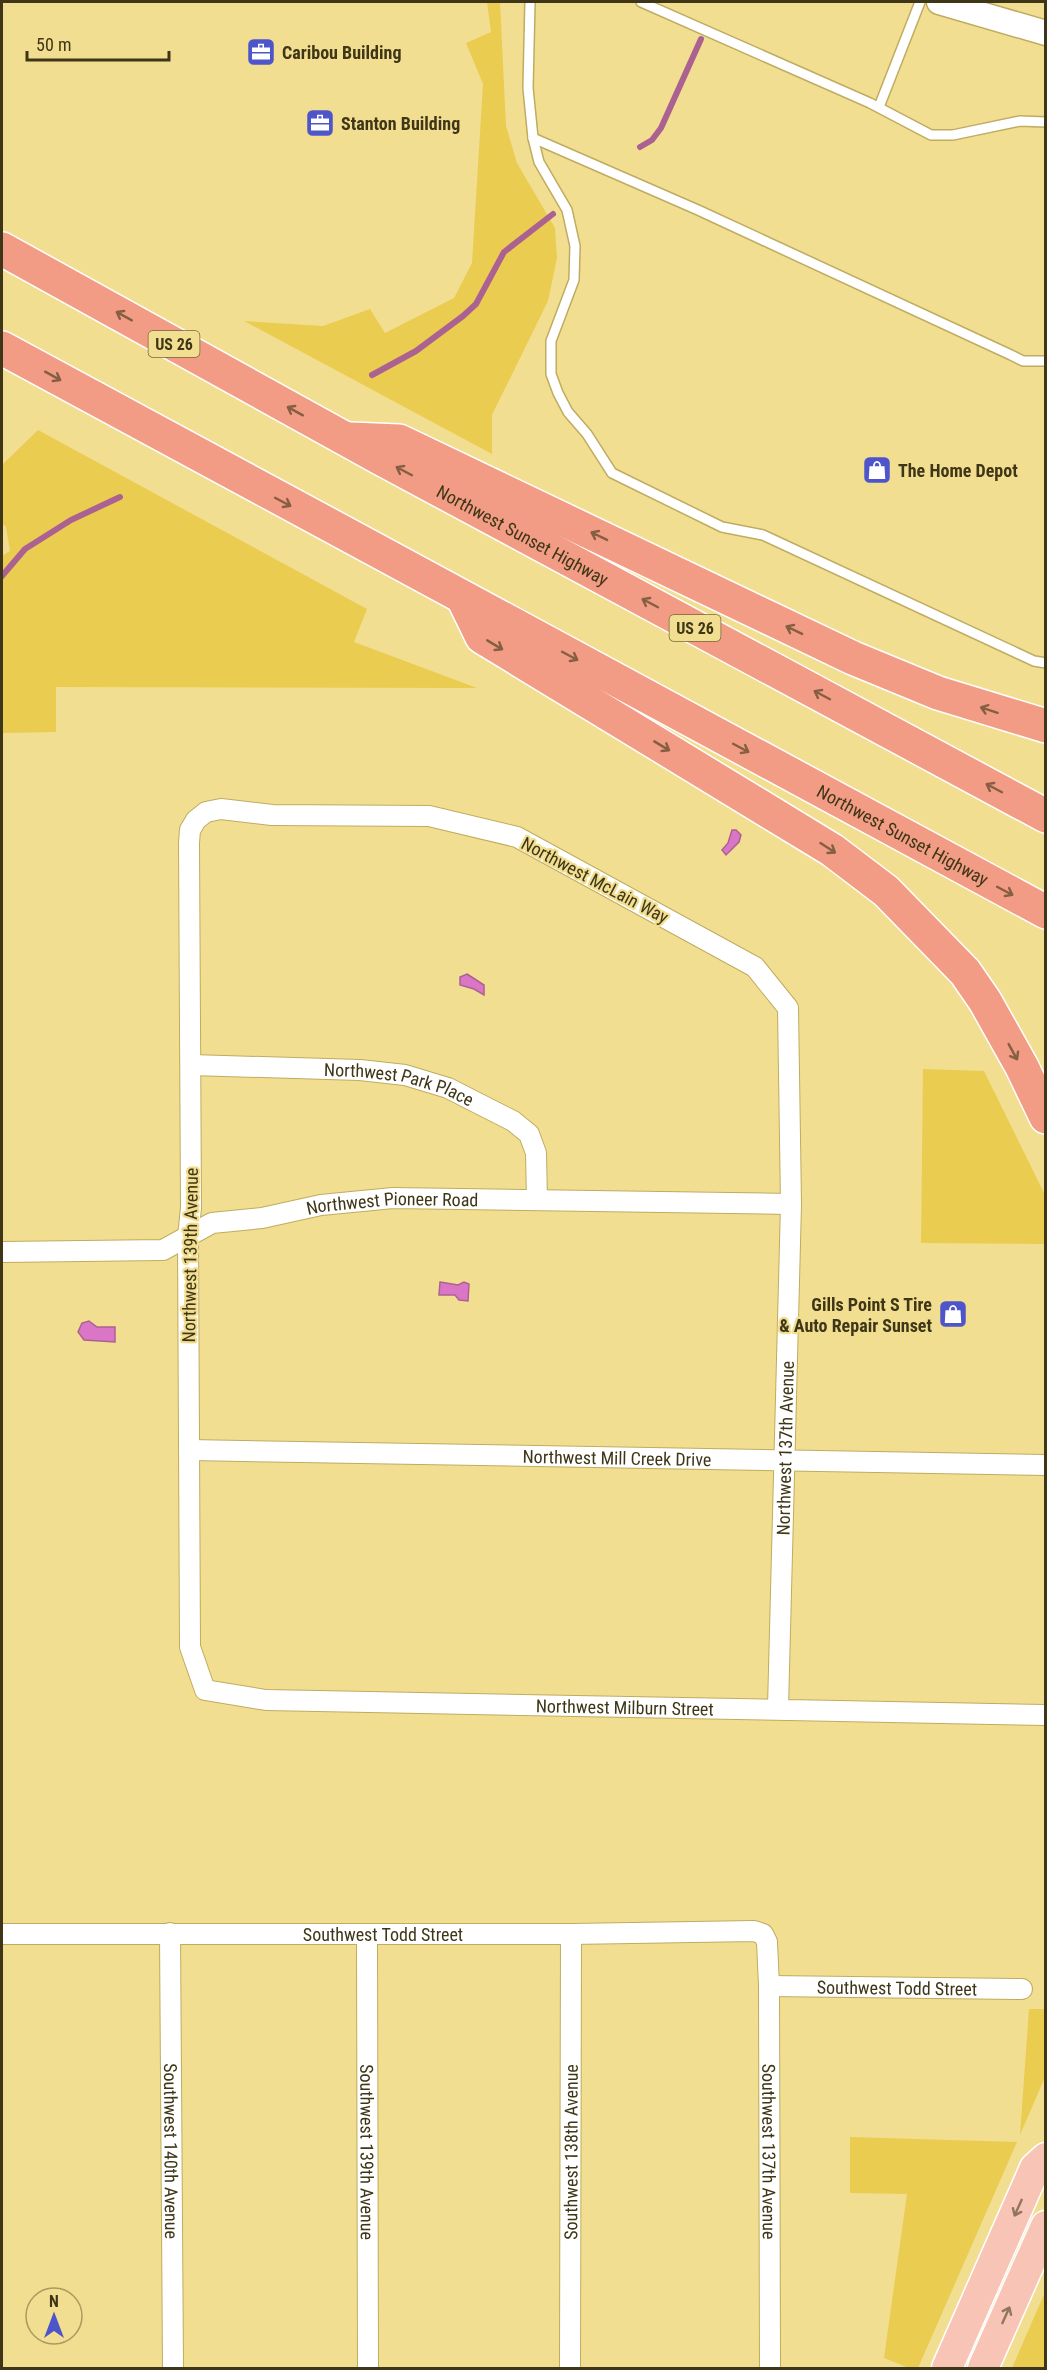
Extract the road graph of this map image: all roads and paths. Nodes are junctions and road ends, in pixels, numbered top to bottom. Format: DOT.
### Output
graph roads {
  1 [pos="530,2"];
  2 [pos="641,2"];
  3 [pos="920,2"];
  4 [pos="939,2"];
  5 [pos="1046,33"];
  6 [pos="879,107"];
  7 [pos="1046,122"];
  8 [pos="533,138"];
  9 [pos="2,249"];
  10 [pos="2,348"];
  11 [pos="1046,361"];
  12 [pos="346,439"];
  13 [pos="463,598"];
  14 [pos="1046,663"];
  15 [pos="1046,726"];
  16 [pos="1046,816"];
  17 [pos="196,820"];
  18 [pos="1046,912"];
  19 [pos="788,1008"];
  20 [pos="191,1065"];
  21 [pos="1046,1117"];
  22 [pos="537,1200"];
  23 [pos="791,1204"];
  24 [pos="188,1237"];
  25 [pos="2,1252"];
  26 [pos="189,1450"];
  27 [pos="784,1461"];
  28 [pos="1046,1465"];
  29 [pos="205,1690"];
  30 [pos="778,1708"];
  31 [pos="1046,1715"];
  32 [pos="170,1933"];
  33 [pos="2,1934"];
  34 [pos="367,1934"];
  35 [pos="571,1934"];
  36 [pos="764,1934"];
  37 [pos="769,1986"];
  38 [pos="1023,1989"];
  39 [pos="1046,2157"];
  40 [pos="1046,2226"];
  41 [pos="173,2368"];
  42 [pos="368,2368"];
  43 [pos="570,2368"];
  44 [pos="770,2368"];
  45 [pos="947,2368"];
  46 [pos="983,2368"];
  1 -- 8 [label="lane"];
  2 -- 6 [label="lane"];
  3 -- 6 [label="lane"];
  4 -- 5 [label="street"];
  6 -- 7 [label="lane"];
  8 -- 11 [label="lane"];
  8 -- 14 [label="lane"];
  12 -- 9 [label="highway, Northwest Sunset Highway / US 26, one-way"];
  10 -- 13 [label="highway, Northwest Sunset Highway, one-way"];
  15 -- 12 [label="highway, one-way"];
  16 -- 12 [label="highway, Northwest Sunset Highway / US 26, one-way"];
  13 -- 18 [label="highway, Northwest Sunset Highway, one-way"];
  13 -- 21 [label="highway, one-way"];
  17 -- 19 [label="street, Northwest McLain Way"];
  17 -- 20 [label="street, Northwest 139th Avenue"];
  19 -- 23 [label="street, Northwest 137th Avenue"];
  20 -- 22 [label="street, Northwest Park Place"];
  20 -- 24 [label="street, Northwest 139th Avenue"];
  22 -- 23 [label="street, Northwest Pioneer Road"];
  22 -- 24 [label="street, Northwest Pioneer Road"];
  23 -- 27 [label="street, Northwest 137th Avenue"];
  24 -- 25 [label="street, Northwest Pioneer Road"];
  24 -- 26 [label="street, Northwest 139th Avenue"];
  26 -- 27 [label="street, Northwest Mill Creek Drive"];
  26 -- 29 [label="street, Northwest 139th Avenue"];
  27 -- 28 [label="street, Northwest Mill Creek Drive"];
  27 -- 30 [label="street, Northwest 137th Avenue"];
  29 -- 30 [label="street, Northwest Milburn Street"];
  30 -- 31 [label="street, Northwest Milburn Street"];
  32 -- 33 [label="street, Southwest Todd Street"];
  32 -- 34 [label="street, Southwest Todd Street"];
  32 -- 41 [label="street, Southwest 140th Avenue"];
  34 -- 35 [label="street, Southwest Todd Street"];
  34 -- 42 [label="street, Southwest 139th Avenue"];
  35 -- 36 [label="street, Southwest Todd Street"];
  35 -- 43 [label="street, Southwest 138th Avenue"];
  36 -- 37 [label="street, Southwest 137th Avenue"];
  37 -- 38 [label="street, Southwest Todd Street"];
  37 -- 44 [label="street, Southwest 137th Avenue"];
  39 -- 45 [label="main road, one-way"];
  46 -- 40 [label="main road, one-way"];
}
